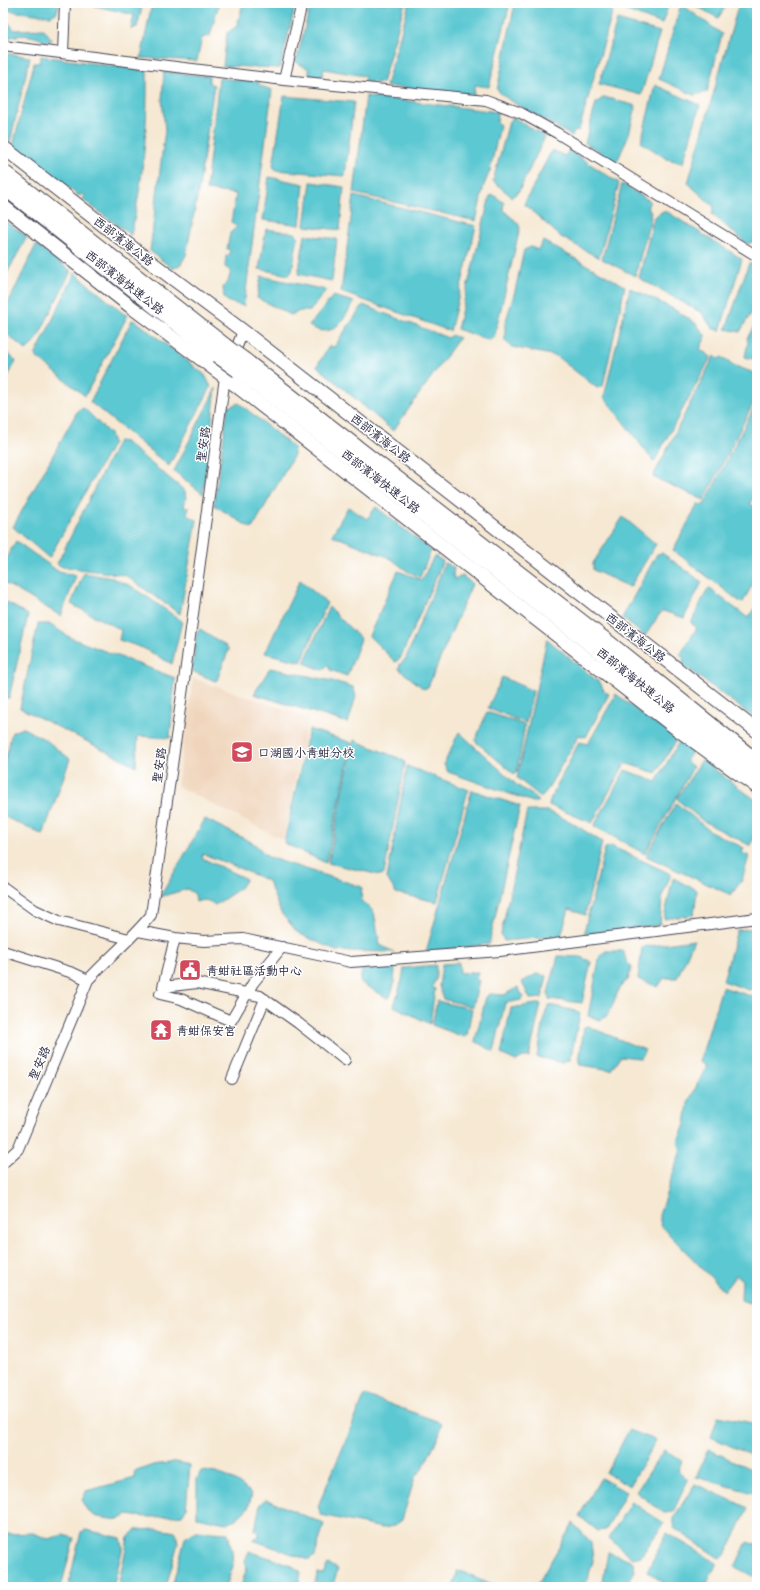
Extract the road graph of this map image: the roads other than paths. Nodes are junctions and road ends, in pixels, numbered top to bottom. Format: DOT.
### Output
graph roads {
  1 [pos="65,3"];
  2 [pos="302,3"];
  3 [pos="3,46"];
  4 [pos="63,53"];
  5 [pos="284,80"];
  6 [pos="3,147"];
  7 [pos="3,172"];
  8 [pos="3,186"];
  9 [pos="3,206"];
  10 [pos="757,256"];
  11 [pos="243,331"];
  12 [pos="221,351"];
  13 [pos="236,369"];
  14 [pos="601,644"];
  15 [pos="757,731"];
  16 [pos="757,762"];
  17 [pos="757,777"];
  18 [pos="757,787"];
  19 [pos="3,887"];
  20 [pos="757,918"];
  21 [pos="138,931"];
  22 [pos="175,938"];
  23 [pos="129,939"];
  24 [pos="282,947"];
  25 [pos="3,951"];
  26 [pos="88,980"];
  27 [pos="246,992"];
  28 [pos="160,994"];
  29 [pos="265,999"];
  30 [pos="345,1060"];
  31 [pos="232,1078"];
  32 [pos="3,1163"];
  1 -- 4 [label="street"];
  2 -- 5 [label="street"];
  3 -- 4 [label="street"];
  4 -- 5 [label="street"];
  5 -- 10 [label="street"];
  6 -- 11 [label="main road, 西部濱海公路"];
  7 -- 12 [label="highway, 西部濱海快速公路"];
  8 -- 12 [label="highway, 西部濱海快速公路"];
  9 -- 13 [label="main road"];
  11 -- 13 [label="street, 聖安路"];
  11 -- 15 [label="main road, 西部濱海公路"];
  12 -- 13 [label="highway, 西部濱海快速公路, bridge"];
  13 -- 14 [label="highway, 西部濱海快速公路"];
  13 -- 18 [label="main road"];
  13 -- 21 [label="street, 聖安路"];
  14 -- 16 [label="highway, 西部濱海快速公路"];
  14 -- 17 [label="highway, 西部濱海快速公路"];
  19 -- 23 [label="street"];
  20 -- 24 [label="street"];
  21 -- 22 [label="street"];
  21 -- 23 [label="street, 聖安路"];
  22 -- 24 [label="street"];
  22 -- 27 [label="street"];
  23 -- 26 [label="street, 聖安路"];
  24 -- 27 [label="street"];
  25 -- 26 [label="street"];
  26 -- 32 [label="street, 聖安路"];
  27 -- 28 [label="street"];
  27 -- 29 [label="street"];
  29 -- 30 [label="street"];
  29 -- 31 [label="street"];
}
